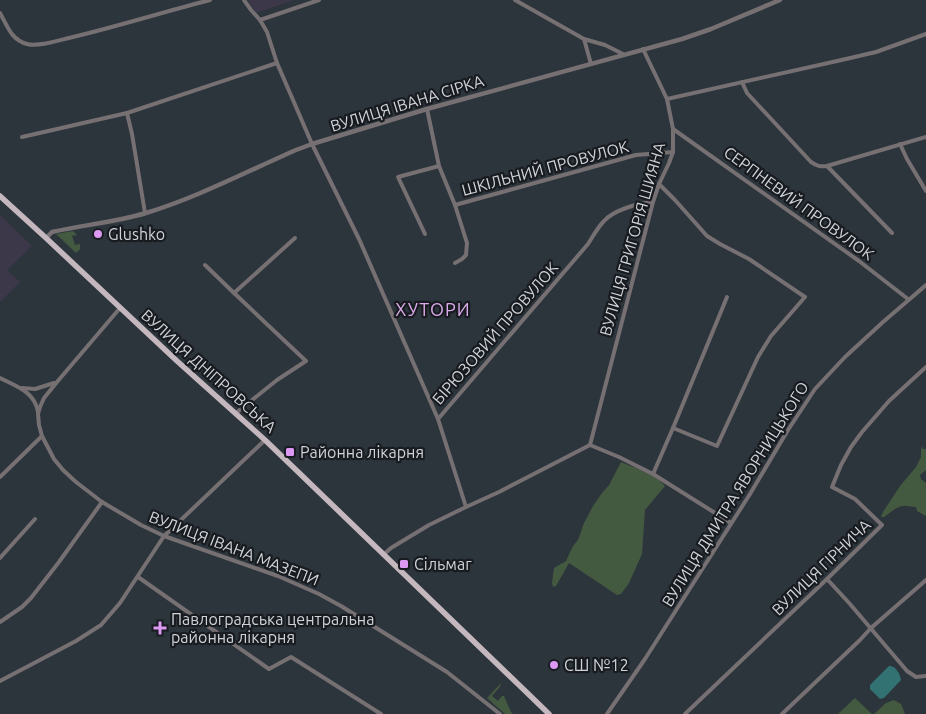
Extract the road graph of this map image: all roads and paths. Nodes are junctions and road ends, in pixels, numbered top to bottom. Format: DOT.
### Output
graph roads {
  1 [pos="210,0"];
  2 [pos="244,0"];
  3 [pos="320,0"];
  4 [pos="515,0"];
  5 [pos="780,0"];
  6 [pos="0,13"];
  7 [pos="260,20"];
  8 [pos="926,34"];
  9 [pos="584,39"];
  10 [pos="644,49"];
  11 [pos="623,54"];
  12 [pos="276,62"];
  13 [pos="590,64"];
  14 [pos="742,82"];
  15 [pos="667,99"];
  16 [pos="427,109"];
  17 [pos="127,113"];
  18 [pos="673,129"];
  19 [pos="926,136"];
  20 [pos="22,137"];
  21 [pos="312,144"];
  22 [pos="900,144"];
  23 [pos="672,152"];
  24 [pos="439,166"];
  25 [pos="827,166"];
  26 [pos="659,184"];
  27 [pos="926,191"];
  28 [pos="0,196"];
  29 [pos="653,202"];
  30 [pos="455,205"];
  31 [pos="145,213"];
  32 [pos="892,233"];
  33 [pos="425,234"];
  34 [pos="46,238"];
  35 [pos="296,238"];
  36 [pos="455,262"];
  37 [pos="204,265"];
  38 [pos="926,285"];
  39 [pos="234,293"];
  40 [pos="727,297"];
  41 [pos="908,299"];
  42 [pos="120,308"];
  43 [pos="926,367"];
  44 [pos="0,378"];
  45 [pos="57,382"];
  46 [pos="20,388"];
  47 [pos="236,413"];
  48 [pos="38,414"];
  49 [pos="438,419"];
  50 [pos="674,428"];
  51 [pos="42,436"];
  52 [pos="265,440"];
  53 [pos="590,445"];
  54 [pos="0,468"];
  55 [pos="4,472"];
  56 [pos="653,474"];
  57 [pos="0,476"];
  58 [pos="102,502"];
  59 [pos="466,507"];
  60 [pos="35,519"];
  61 [pos="731,523"];
  62 [pos="164,536"];
  63 [pos="383,555"];
  64 [pos="0,558"];
  65 [pos="138,577"];
  66 [pos="827,579"];
  67 [pos="926,580"];
  68 [pos="0,622"];
  69 [pos="871,628"];
  70 [pos="926,676"];
  71 [pos="0,681"];
  72 [pos="381,714"];
  73 [pos="500,714"];
  74 [pos="549,714"];
  75 [pos="607,714"];
  76 [pos="685,714"];
  77 [pos="782,714"];
  1 -- 6 [label="street"];
  2 -- 7 [label="street, БІРЮЗОВИЙ ПРОВУЛОК"];
  3 -- 7 [label="street"];
  4 -- 9 [label="street"];
  5 -- 10 [label="street, ВУЛИЦЯ ІВАНА СІРКА"];
  7 -- 12 [label="street, БІРЮЗОВИЙ ПРОВУЛОК"];
  8 -- 14 [label="street"];
  9 -- 11 [label="street"];
  9 -- 13 [label="street"];
  10 -- 11 [label="street, ВУЛИЦЯ ІВАНА СІРКА"];
  10 -- 15 [label="street, ВУЛИЦЯ ГРИГОРІЯ ШИЯНА"];
  11 -- 13 [label="street, ВУЛИЦЯ ІВАНА СІРКА"];
  12 -- 17 [label="street"];
  12 -- 21 [label="street, БІРЮЗОВИЙ ПРОВУЛОК"];
  13 -- 16 [label="street, ВУЛИЦЯ ІВАНА СІРКА"];
  14 -- 15 [label="street"];
  14 -- 25 [label="street"];
  15 -- 18 [label="street, ВУЛИЦЯ ГРИГОРІЯ ШИЯНА"];
  16 -- 21 [label="street, ВУЛИЦЯ ІВАНА СІРКА"];
  16 -- 24 [label="street, ШКІЛЬНИЙ ПРОВУЛОК"];
  17 -- 20 [label="street"];
  17 -- 31 [label="street"];
  18 -- 23 [label="street, ВУЛИЦЯ ГРИГОРІЯ ШИЯНА"];
  18 -- 41 [label="street, СЕРПНЕВИЙ ПРОВУЛОК"];
  19 -- 22 [label="street"];
  21 -- 31 [label="street, ВУЛИЦЯ ІВАНА СІРКА"];
  21 -- 49 [label="street, БІРЮЗОВИЙ ПРОВУЛОК"];
  22 -- 25 [label="street"];
  22 -- 27 [label="street"];
  23 -- 26 [label="street, ВУЛИЦЯ ГРИГОРІЯ ШИЯНА"];
  23 -- 30 [label="street, ШКІЛЬНИЙ ПРОВУЛОК"];
  24 -- 30 [label="street, ШКІЛЬНИЙ ПРОВУЛОК"];
  24 -- 33 [label="street"];
  25 -- 32 [label="street"];
  26 -- 29 [label="street, ВУЛИЦЯ ГРИГОРІЯ ШИЯНА"];
  26 -- 50 [label="street"];
  28 -- 34 [label="highway, ВУЛИЦЯ ДНІПРОВСЬКА"];
  29 -- 49 [label="street, БІРЮЗОВИЙ ПРОВУЛОК"];
  29 -- 53 [label="street, ВУЛИЦЯ ГРИГОРІЯ ШИЯНА"];
  30 -- 36 [label="street, ШКІЛЬНИЙ ПРОВУЛОК"];
  31 -- 34 [label="street, ВУЛИЦЯ ІВАНА СІРКА"];
  34 -- 42 [label="highway, ВУЛИЦЯ ДНІПРОВСЬКА"];
  35 -- 39 [label="street"];
  37 -- 39 [label="street"];
  38 -- 41 [label="street, ВУЛИЦЯ ДМИТРА ЯВОРНИЦЬКОГО"];
  39 -- 47 [label="street"];
  40 -- 50 [label="street"];
  41 -- 61 [label="street, ВУЛИЦЯ ДМИТРА ЯВОРНИЦЬКОГО"];
  42 -- 45 [label="street"];
  42 -- 47 [label="highway, ВУЛИЦЯ ДНІПРОВСЬКА"];
  43 -- 66 [label="street, ВУЛИЦЯ ГІРНИЧА"];
  44 -- 46 [label="street, ВУЛИЦЯ ІВАНА МАЗЕПИ"];
  45 -- 46 [label="street, ВУЛИЦЯ ІВАНА МАЗЕПИ"];
  45 -- 48 [label="street"];
  46 -- 48 [label="street, ВУЛИЦЯ ІВАНА МАЗЕПИ"];
  47 -- 52 [label="highway, ВУЛИЦЯ ДНІПРОВСЬКА"];
  48 -- 51 [label="street, ВУЛИЦЯ ІВАНА МАЗЕПИ"];
  49 -- 59 [label="street"];
  50 -- 56 [label="street"];
  51 -- 55 [label="street"];
  51 -- 58 [label="street, ВУЛИЦЯ ІВАНА МАЗЕПИ"];
  52 -- 62 [label="street"];
  52 -- 63 [label="highway, ВУЛИЦЯ ДНІПРОВСЬКА"];
  53 -- 56 [label="street"];
  53 -- 59 [label="street"];
  54 -- 55 [label="street"];
  55 -- 57 [label="street"];
  56 -- 61 [label="street"];
  58 -- 62 [label="street, ВУЛИЦЯ ІВАНА МАЗЕПИ"];
  58 -- 68 [label="street"];
  59 -- 63 [label="street"];
  60 -- 64 [label="street"];
  61 -- 75 [label="street, ВУЛИЦЯ ДМИТРА ЯВОРНИЦЬКОГО"];
  62 -- 65 [label="street"];
  62 -- 73 [label="street, ВУЛИЦЯ ІВАНА МАЗЕПИ"];
  63 -- 74 [label="highway, ВУЛИЦЯ ДНІПРОВСЬКА"];
  65 -- 71 [label="street"];
  65 -- 72 [label="street"];
  66 -- 69 [label="street"];
  66 -- 76 [label="street, ВУЛИЦЯ ГІРНИЧА"];
  67 -- 69 [label="street"];
  69 -- 70 [label="street"];
  69 -- 77 [label="street"];
}
